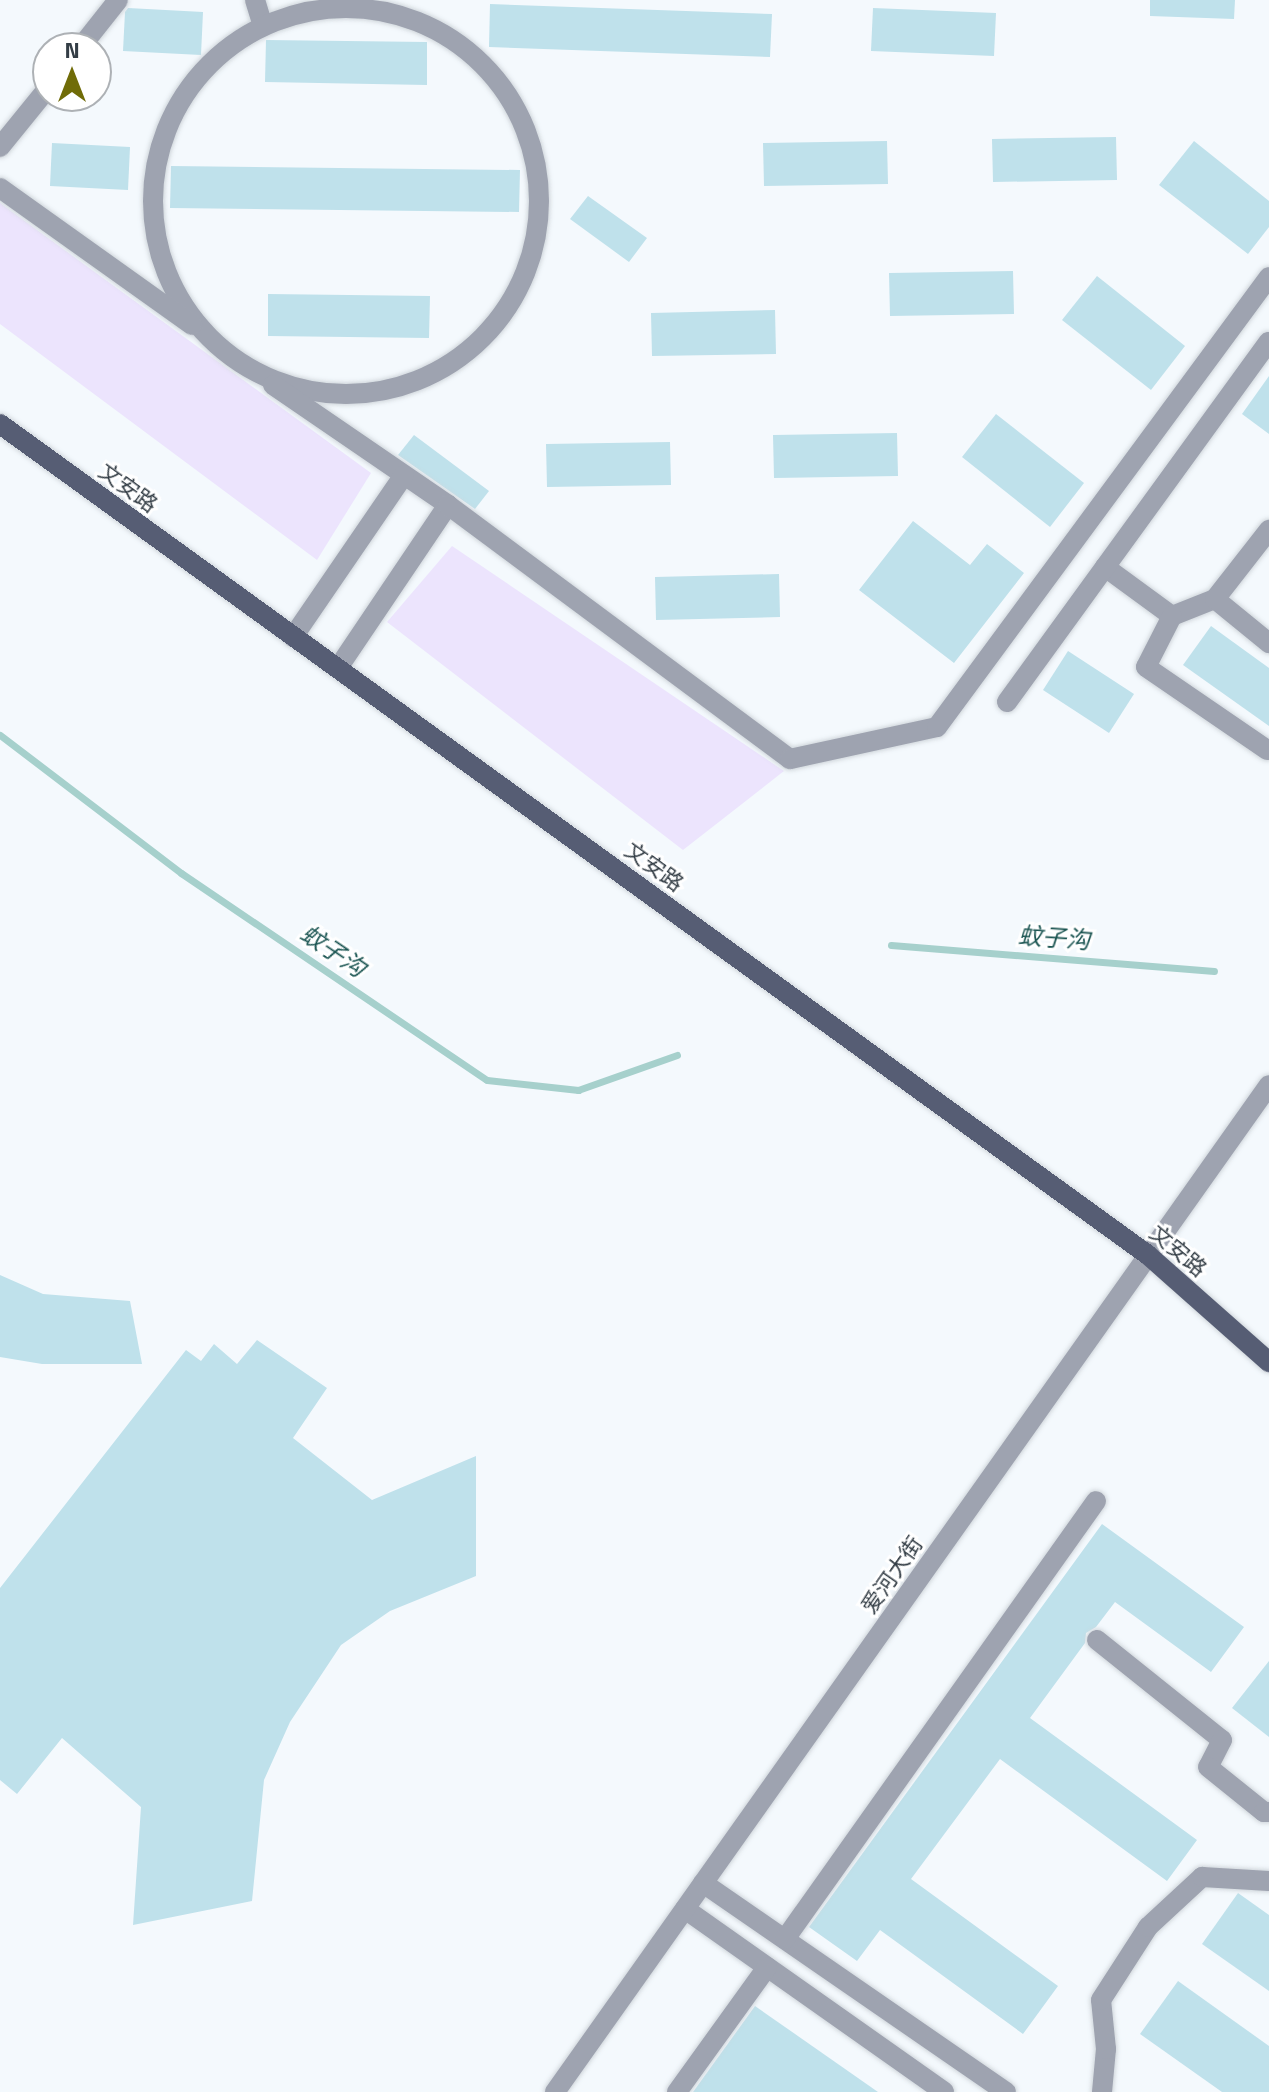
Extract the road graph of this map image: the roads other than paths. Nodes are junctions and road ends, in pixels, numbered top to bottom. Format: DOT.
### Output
graph roads {
  1 [pos="118,0"];
  2 [pos="255,0"];
  3 [pos="263,26"];
  4 [pos="93,32"];
  5 [pos="32,108"];
  6 [pos="0,147"];
  7 [pos="0,188"];
  8 [pos="1269,277"];
  9 [pos="200,331"];
  10 [pos="1269,342"];
  11 [pos="253,372"];
  12 [pos="0,424"];
  13 [pos="404,475"];
  14 [pos="448,505"];
  15 [pos="1269,530"];
  16 [pos="1105,567"];
  17 [pos="1215,599"];
  18 [pos="1172,616"];
  19 [pos="293,637"];
  20 [pos="1269,643"];
  21 [pos="338,668"];
  22 [pos="1007,702"];
  23 [pos="1267,750"];
  24 [pos="1269,1085"];
  25 [pos="1148,1255"];
  26 [pos="1269,1362"];
  27 [pos="1096,1501"];
  28 [pos="1097,1640"];
  29 [pos="1269,1812"];
  30 [pos="1269,1881"];
  31 [pos="703,1883"];
  32 [pos="685,1909"];
  33 [pos="785,1939"];
  34 [pos="767,1967"];
  35 [pos="555,2092"];
  36 [pos="677,2092"];
  37 [pos="944,2092"];
  38 [pos="1006,2092"];
  39 [pos="1102,2092"];
  1 -- 4 [label="street"];
  2 -- 3 [label="street"];
  3 -- 9 [label="street"];
  3 -- 11 [label="street"];
  5 -- 6 [label="street"];
  7 -- 9 [label="street"];
  8 -- 14 [label="street"];
  9 -- 11 [label="street"];
  10 -- 16 [label="street"];
  11 -- 13 [label="street"];
  12 -- 19 [label="main road, 文安路"];
  13 -- 14 [label="street"];
  13 -- 19 [label="street"];
  14 -- 21 [label="street"];
  15 -- 17 [label="street"];
  16 -- 18 [label="street"];
  16 -- 22 [label="street"];
  17 -- 18 [label="street"];
  17 -- 20 [label="street"];
  18 -- 23 [label="street"];
  19 -- 21 [label="main road, 文安路"];
  21 -- 25 [label="main road, 文安路"];
  24 -- 25 [label="street, 爱河大街"];
  25 -- 26 [label="main road, 文安路"];
  25 -- 31 [label="street, 爱河大街"];
  27 -- 33 [label="street"];
  28 -- 29 [label="street"];
  30 -- 39 [label="street"];
  31 -- 32 [label="street, 爱河大街"];
  31 -- 33 [label="street"];
  32 -- 34 [label="street"];
  32 -- 35 [label="street, 爱河大街"];
  33 -- 38 [label="street"];
  34 -- 36 [label="street"];
  34 -- 37 [label="street"];
}
